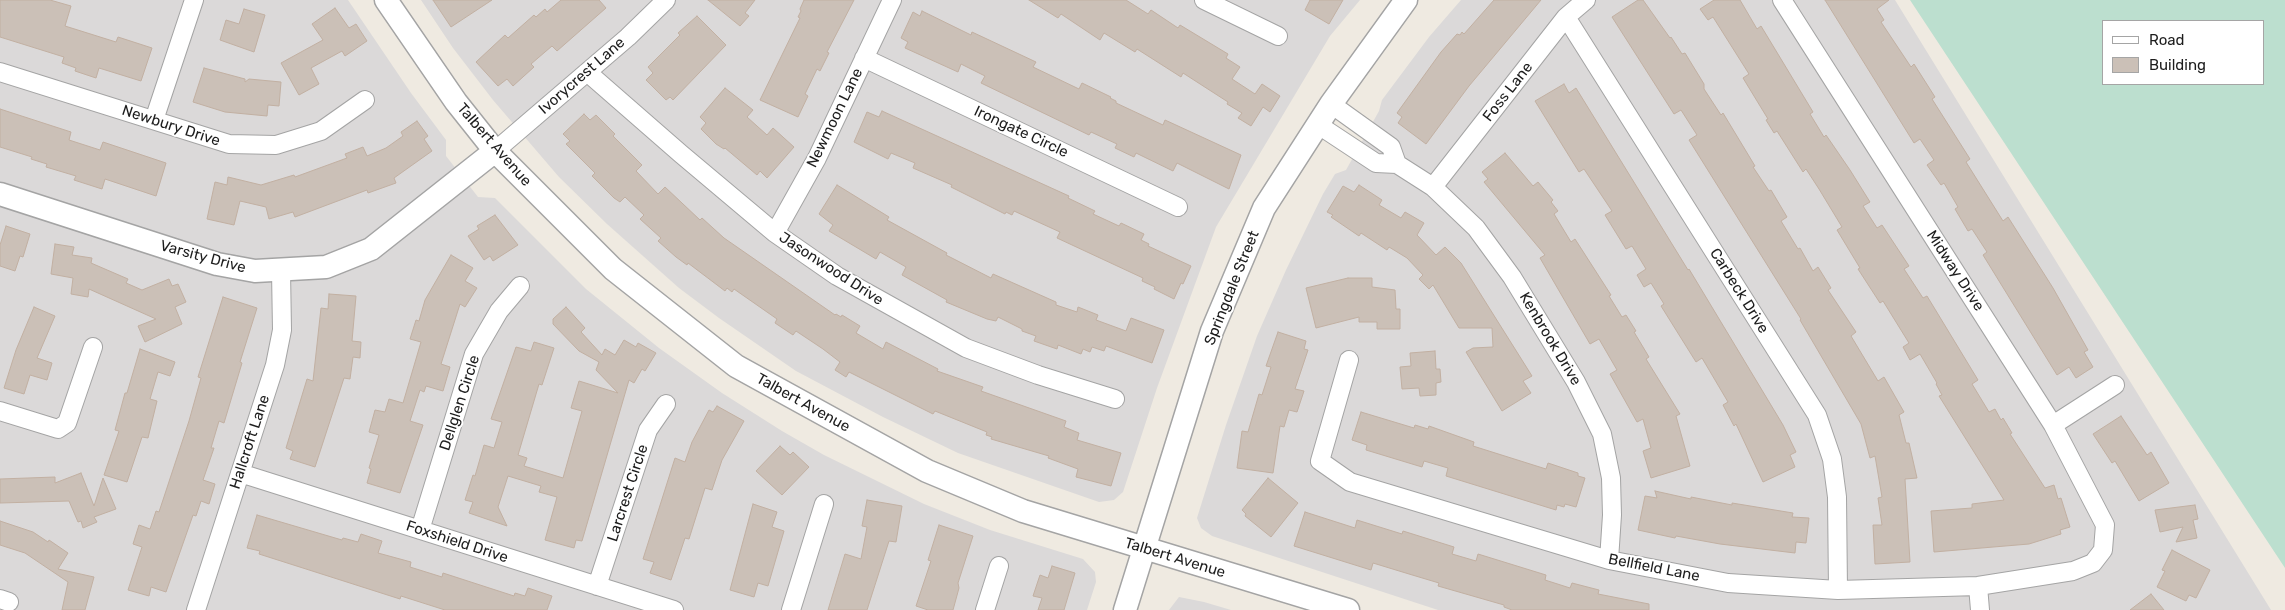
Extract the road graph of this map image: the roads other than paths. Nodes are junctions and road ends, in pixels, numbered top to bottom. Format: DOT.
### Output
graph roads {
  1 [pos="194,0"];
  2 [pos="386,0"];
  3 [pos="666,0"];
  4 [pos="892,0"];
  5 [pos="1204,0"];
  6 [pos="1406,0"];
  7 [pos="1586,0"];
  8 [pos="1782,0"];
  9 [pos="1566,17"];
  10 [pos="1278,36"];
  11 [pos="864,58"];
  12 [pos="0,72"];
  13 [pos="587,72"];
  14 [pos="365,100"];
  15 [pos="1331,104"];
  16 [pos="154,120"];
  17 [pos="1317,124"];
  18 [pos="495,151"];
  19 [pos="1397,164"];
  20 [pos="1433,187"];
  21 [pos="0,194"];
  22 [pos="1178,207"];
  23 [pos="775,233"];
  24 [pos="281,271"];
  25 [pos="520,286"];
  26 [pos="93,347"];
  27 [pos="1349,360"];
  28 [pos="2115,385"];
  29 [pos="1114,399"];
  30 [pos="666,404"];
  31 [pos="0,411"];
  32 [pos="2053,425"];
  33 [pos="240,473"];
  34 [pos="824,504"];
  35 [pos="420,530"];
  36 [pos="1144,549"];
  37 [pos="2103,550"];
  38 [pos="1609,560"];
  39 [pos="999,566"];
  40 [pos="597,586"];
  41 [pos="1978,586"];
  42 [pos="1838,590"];
  43 [pos="196,610"];
  44 [pos="674,610"];
  45 [pos="791,610"];
  46 [pos="986,610"];
  47 [pos="1125,610"];
  48 [pos="1348,610"];
  49 [pos="1980,610"];
  1 -- 16 [label="street"];
  2 -- 18 [label="street, Talbert Avenue"];
  3 -- 13 [label="street, Ivorycrest Lane"];
  4 -- 11 [label="street, Newmoon Lane"];
  5 -- 10 [label="street"];
  6 -- 15 [label="street, Springdale Street"];
  7 -- 9 [label="street, Foss Lane"];
  8 -- 32 [label="street, Midway Drive"];
  9 -- 20 [label="street, Foss Lane"];
  9 -- 42 [label="street, Carbeck Drive"];
  11 -- 22 [label="street, Irongate Circle"];
  11 -- 23 [label="street, Newmoon Lane"];
  12 -- 16 [label="street, Newbury Drive"];
  13 -- 18 [label="street, Ivorycrest Lane"];
  13 -- 23 [label="street, Jasonwood Drive"];
  14 -- 16 [label="street, Newbury Drive"];
  15 -- 17 [label="street, Springdale Street"];
  15 -- 19 [label="street, Kenbrook Drive"];
  17 -- 19 [label="street, Kenbrook Drive"];
  17 -- 36 [label="street, Springdale Street"];
  18 -- 24 [label="street, Varsity Drive"];
  18 -- 36 [label="street, Talbert Avenue"];
  19 -- 20 [label="street, Kenbrook Drive"];
  20 -- 38 [label="street, Kenbrook Drive"];
  21 -- 24 [label="street, Varsity Drive"];
  23 -- 29 [label="street, Jasonwood Drive"];
  24 -- 33 [label="street, Hallcroft Lane"];
  25 -- 35 [label="street, Dellglen Circle"];
  26 -- 31 [label="street"];
  27 -- 38 [label="street, Bellfield Lane"];
  28 -- 32 [label="street"];
  30 -- 40 [label="street, Larcrest Circle"];
  32 -- 37 [label="street, Midway Drive"];
  33 -- 35 [label="street, Foxshield Drive"];
  33 -- 43 [label="street, Hallcroft Lane"];
  34 -- 45 [label="street"];
  35 -- 40 [label="street, Foxshield Drive"];
  36 -- 47 [label="street, Springdale Street"];
  36 -- 48 [label="street, Talbert Avenue"];
  37 -- 41 [label="street, Bellfield Lane"];
  38 -- 42 [label="street, Bellfield Lane"];
  39 -- 46 [label="street"];
  40 -- 44 [label="street, Foxshield Drive"];
  41 -- 42 [label="street, Bellfield Lane"];
  41 -- 49 [label="street"];
}
